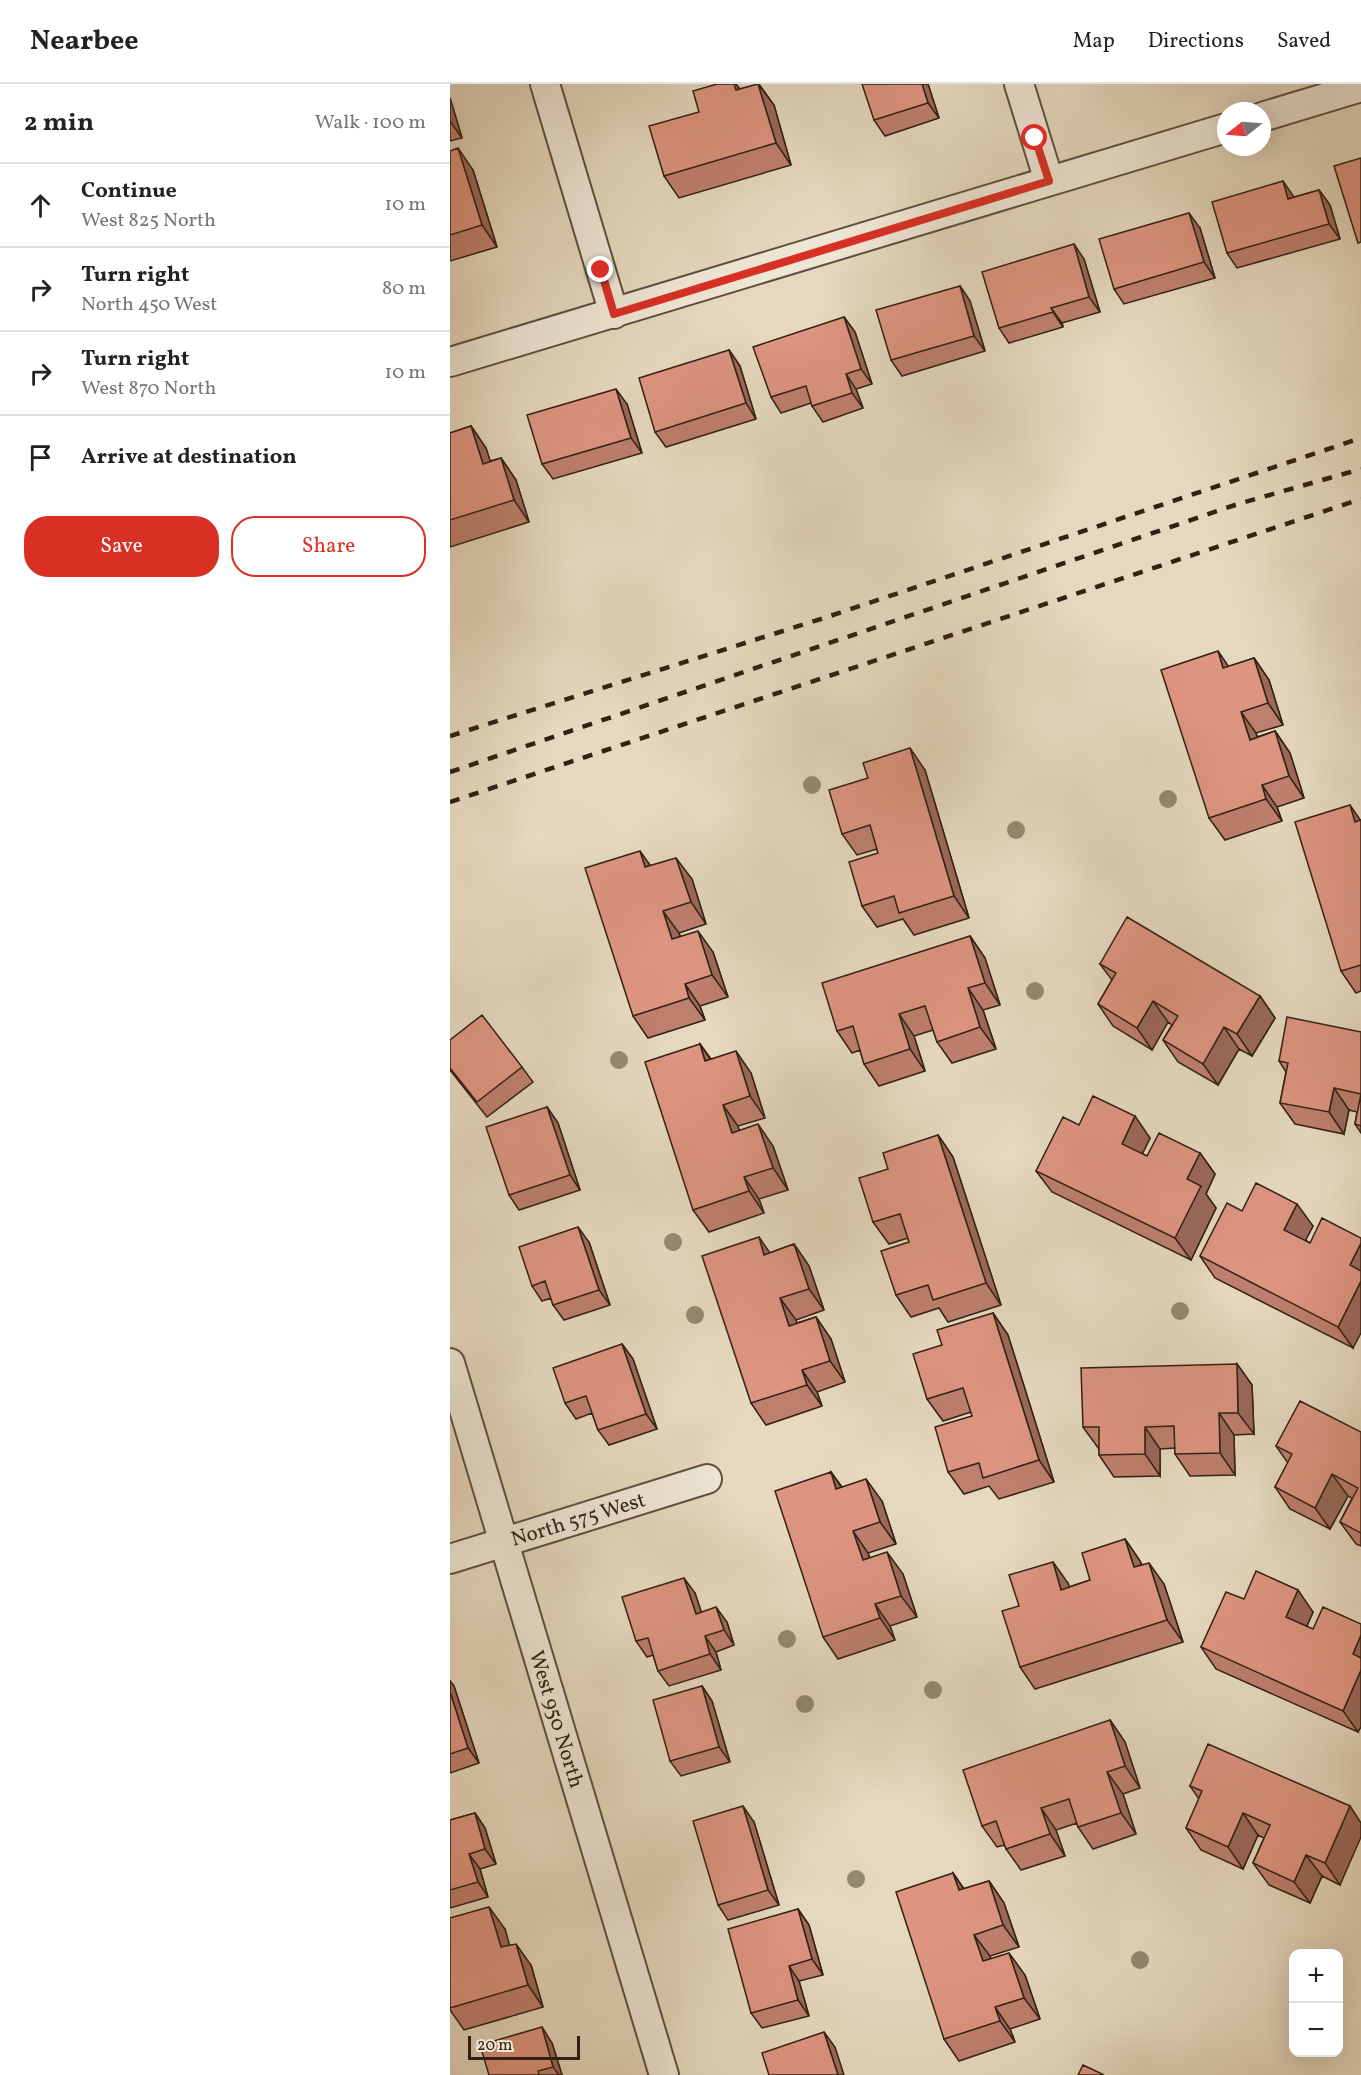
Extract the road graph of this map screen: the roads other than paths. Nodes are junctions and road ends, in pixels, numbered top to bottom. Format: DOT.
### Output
graph roads {
  1 [pos="545,84"];
  2 [pos="1019,84"];
  3 [pos="1361,87"];
  4 [pos="1271,114"];
  5 [pos="1217,131"];
  6 [pos="1049,181"];
  7 [pos="614,314"];
  8 [pos="450,362"];
  9 [pos="450,1363"];
  10 [pos="706,1479"];
  11 [pos="504,1542"];
  12 [pos="450,1559"];
  13 [pos="664,2075"];
  1 -- 7 [label="street"];
  2 -- 6 [label="street"];
  3 -- 4 [label="street"];
  5 -- 6 [label="street"];
  6 -- 7 [label="street"];
  7 -- 8 [label="street"];
  9 -- 11 [label="street, West 950 North"];
  10 -- 11 [label="street, North 575 West"];
  11 -- 12 [label="street, North 575 West"];
  11 -- 13 [label="street, West 950 North"];
}
